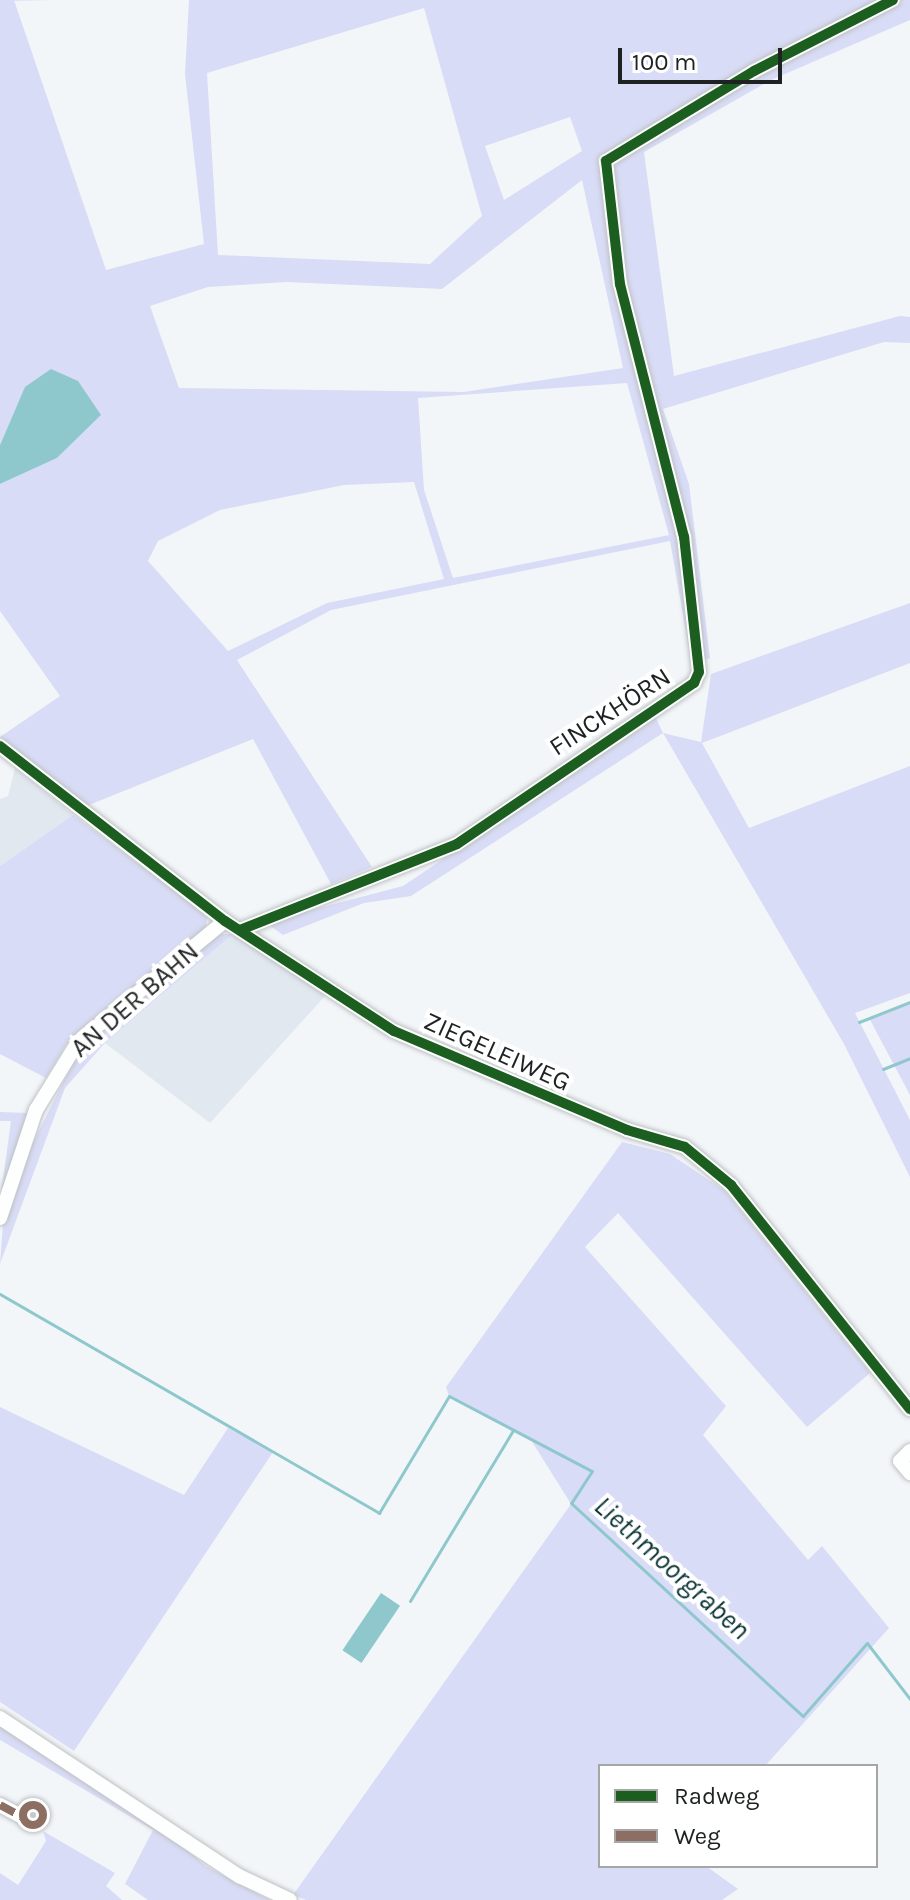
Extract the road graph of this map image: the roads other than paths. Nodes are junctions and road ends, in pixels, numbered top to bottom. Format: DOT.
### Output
graph roads {
  1 [pos="893,0"];
  2 [pos="0,746"];
  3 [pos="225,921"];
  4 [pos="240,930"];
  5 [pos="0,1218"];
  6 [pos="910,1409"];
  7 [pos="910,1451"];
  8 [pos="910,1473"];
  9 [pos="0,1718"];
  10 [pos="0,1805"];
  11 [pos="23,1817"];
  12 [pos="290,1900"];
  1 -- 4 [label="street, FINCKHÖRN"];
  2 -- 3 [label="street, ZIEGELEIWEG"];
  3 -- 4 [label="street, ZIEGELEIWEG"];
  3 -- 5 [label="street, AN DER BAHN"];
  4 -- 6 [label="street, ZIEGELEIWEG"];
  7 -- 8 [label="street"];
  9 -- 12 [label="street"];
  10 -- 11 [label="street"];
}
